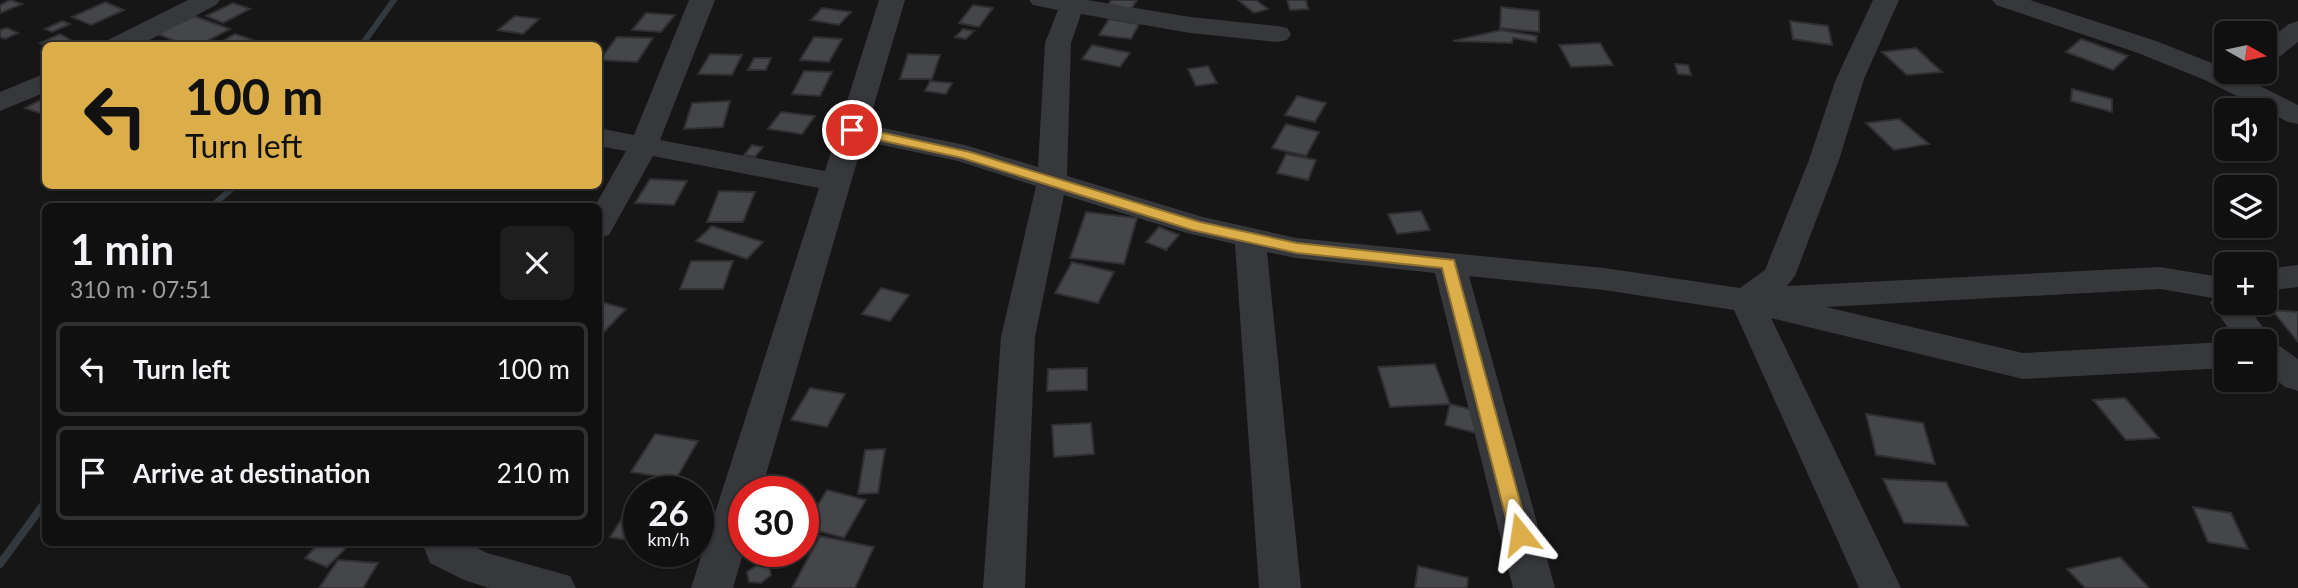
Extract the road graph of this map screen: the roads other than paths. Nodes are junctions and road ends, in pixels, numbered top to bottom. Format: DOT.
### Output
graph roads {
  1 [pos="207,0"];
  2 [pos="702,0"];
  3 [pos="892,0"];
  4 [pos="1042,0"];
  5 [pos="1886,0"];
  6 [pos="2005,0"];
  7 [pos="1073,2"];
  8 [pos="2040,4"];
  9 [pos="2298,29"];
  10 [pos="1278,34"];
  11 [pos="125,42"];
  12 [pos="2277,46"];
  13 [pos="2214,71"];
  14 [pos="42,83"];
  15 [pos="2241,84"];
  16 [pos="0,103"];
  17 [pos="2298,116"];
  18 [pos="852,130"];
  19 [pos="602,138"];
  20 [pos="644,145"];
  21 [pos="1052,181"];
  22 [pos="836,182"];
  23 [pos="602,221"];
  24 [pos="1250,238"];
  25 [pos="1449,264"];
  26 [pos="2298,276"];
  27 [pos="2277,278"];
  28 [pos="2214,292"];
  29 [pos="1746,300"];
  30 [pos="2214,356"];
  31 [pos="2277,361"];
  32 [pos="2298,378"];
  33 [pos="443,546"];
  34 [pos="555,588"];
  35 [pos="712,588"];
  36 [pos="1004,588"];
  37 [pos="1280,588"];
  38 [pos="1534,588"];
  39 [pos="1880,588"];
  1 -- 11 [label="street"];
  2 -- 20 [label="street"];
  3 -- 18 [label="street"];
  4 -- 7 [label="street"];
  5 -- 29 [label="street"];
  6 -- 8 [label="street"];
  7 -- 10 [label="street"];
  7 -- 21 [label="street"];
  8 -- 13 [label="street"];
  9 -- 12 [label="street"];
  14 -- 16 [label="street"];
  15 -- 17 [label="street"];
  18 -- 21 [label="street"];
  18 -- 22 [label="street"];
  19 -- 20 [label="street"];
  20 -- 22 [label="street"];
  20 -- 23 [label="street"];
  21 -- 24 [label="street"];
  21 -- 36 [label="street"];
  22 -- 35 [label="street"];
  24 -- 25 [label="street"];
  24 -- 37 [label="street"];
  25 -- 29 [label="street"];
  25 -- 38 [label="street"];
  26 -- 27 [label="street"];
  28 -- 29 [label="street"];
  29 -- 30 [label="street"];
  29 -- 39 [label="street"];
  31 -- 32 [label="street"];
  33 -- 34 [label="street"];
}
